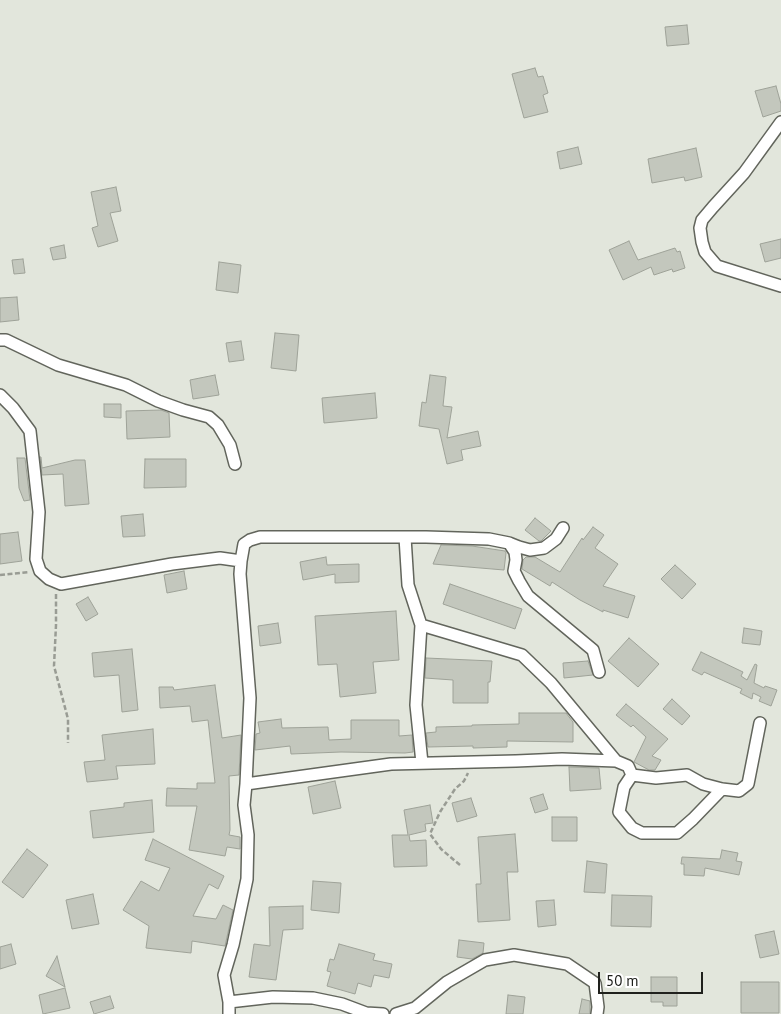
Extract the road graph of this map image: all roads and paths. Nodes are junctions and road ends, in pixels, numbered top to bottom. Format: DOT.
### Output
graph roads {
  1 [pos="781,122"];
  2 [pos="781,286"];
  3 [pos="0,340"];
  4 [pos="0,395"];
  5 [pos="235,464"];
  6 [pos="563,528"];
  7 [pos="405,537"];
  8 [pos="509,543"];
  9 [pos="241,561"];
  10 [pos="40,571"];
  11 [pos="0,575"];
  12 [pos="56,583"];
  13 [pos="421,625"];
  14 [pos="598,672"];
  15 [pos="760,723"];
  16 [pos="68,743"];
  17 [pos="475,761"];
  18 [pos="616,761"];
  19 [pos="422,763"];
  20 [pos="632,775"];
  21 [pos="246,784"];
  22 [pos="722,790"];
  23 [pos="460,865"];
  24 [pos="229,1002"];
  25 [pos="229,1014"];
  26 [pos="384,1014"];
  27 [pos="396,1014"];
  28 [pos="597,1014"];
  1 -- 2 [label="street"];
  3 -- 5 [label="street"];
  4 -- 10 [label="street"];
  6 -- 8 [label="street"];
  7 -- 8 [label="street"];
  7 -- 9 [label="street"];
  7 -- 13 [label="street"];
  8 -- 14 [label="street"];
  9 -- 12 [label="street"];
  9 -- 21 [label="street"];
  10 -- 11 [label="path"];
  10 -- 12 [label="street"];
  12 -- 16 [label="path"];
  13 -- 18 [label="street"];
  13 -- 19 [label="street"];
  15 -- 22 [label="street"];
  17 -- 18 [label="street"];
  17 -- 19 [label="street"];
  17 -- 23 [label="path"];
  18 -- 20 [label="street"];
  19 -- 21 [label="street"];
  20 -- 22 [label="street"];
  20 -- 22 [label="street"];
  21 -- 24 [label="street"];
  24 -- 25 [label="street"];
  24 -- 26 [label="street"];
  27 -- 28 [label="street"];
}
